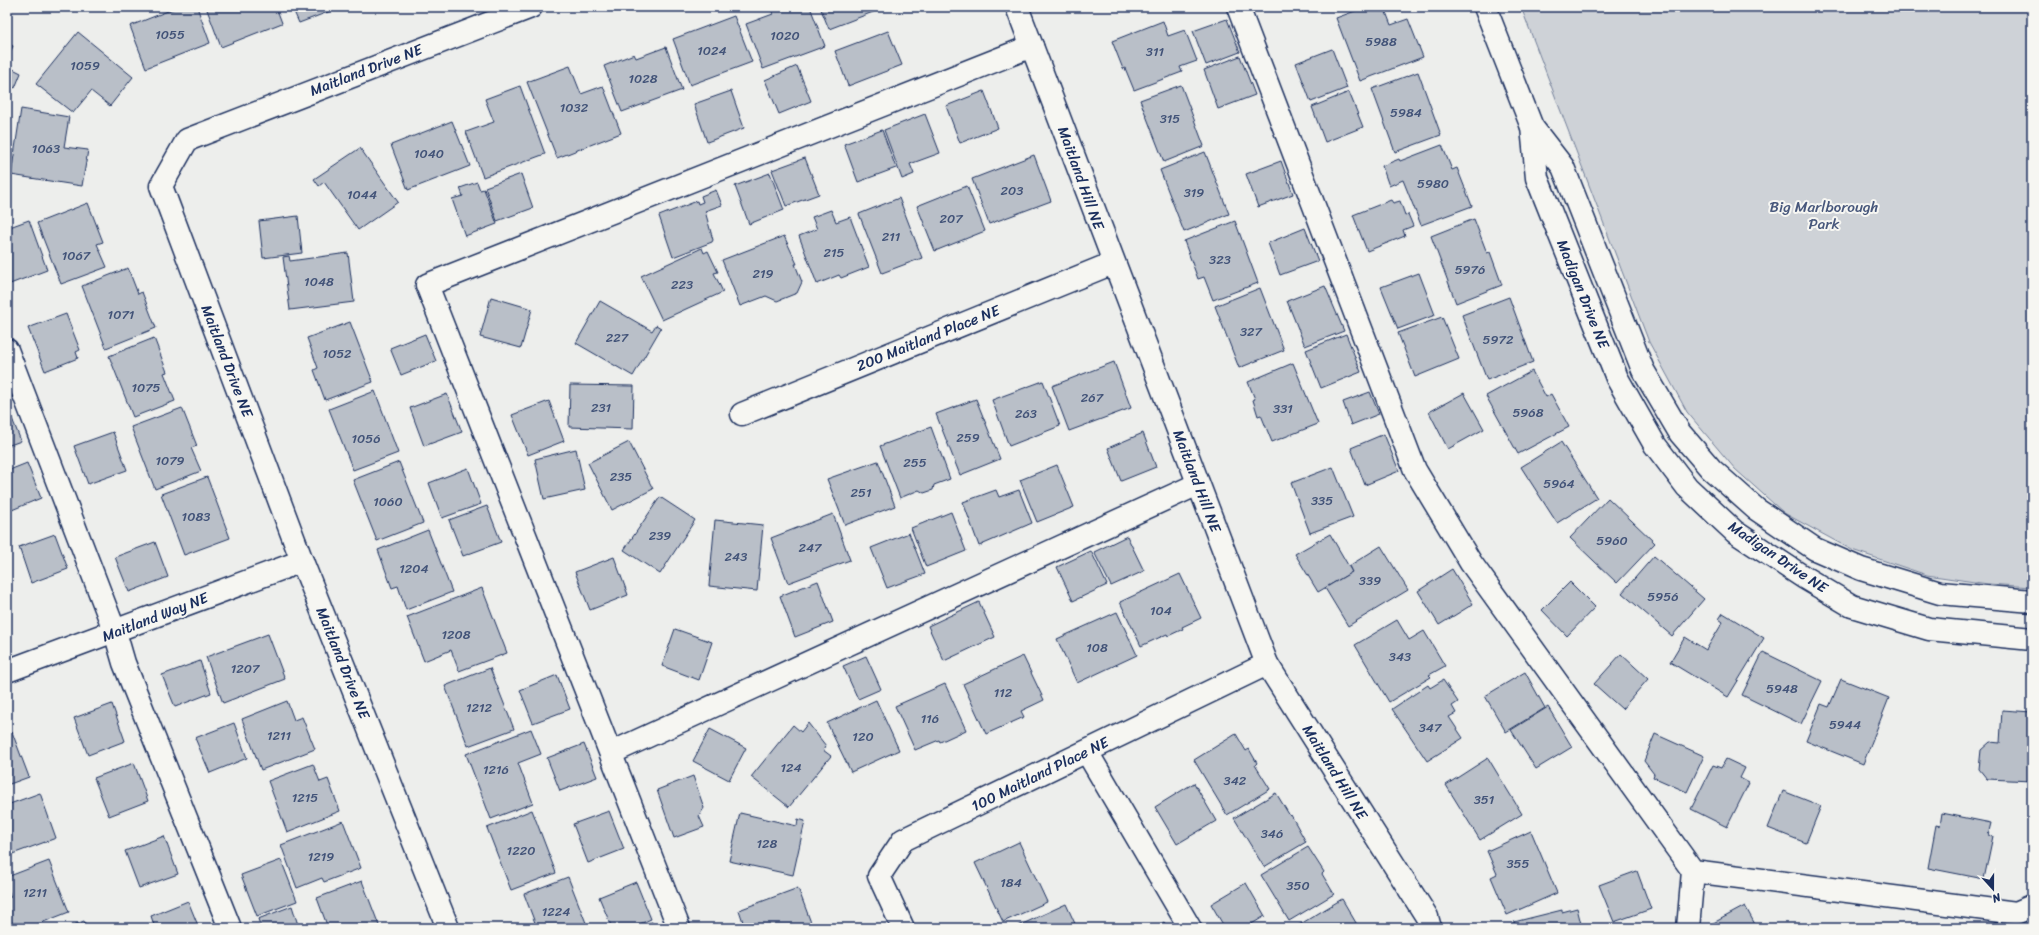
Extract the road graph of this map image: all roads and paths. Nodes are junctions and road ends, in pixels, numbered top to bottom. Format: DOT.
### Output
graph roads {
  1 [pos="531,7"];
  2 [pos="1017,7"];
  3 [pos="1238,7"];
  4 [pos="1485,7"];
  5 [pos="493,14"];
  6 [pos="1032,46"];
  7 [pos="1532,127"];
  8 [pos="1113,263"];
  9 [pos="7,350"];
  10 [pos="742,414"];
  11 [pos="1198,484"];
  12 [pos="302,561"];
  13 [pos="2032,601"];
  14 [pos="115,632"];
  15 [pos="2032,639"];
  16 [pos="1267,664"];
  17 [pos="7,671"];
  18 [pos="1087,752"];
  19 [pos="611,753"];
  20 [pos="1693,871"];
  21 [pos="2032,906"];
  22 [pos="230,928"];
  23 [pos="448,928"];
  24 [pos="679,928"];
  25 [pos="903,928"];
  26 [pos="1190,928"];
  27 [pos="1430,928"];
  28 [pos="1688,928"];
  1 -- 5 [label="street, Maitland Drive NE"];
  2 -- 6 [label="street, Maitland Hill NE"];
  3 -- 20 [label="street"];
  4 -- 7 [label="street, Madigan Drive NE"];
  5 -- 12 [label="street, Maitland Drive NE"];
  6 -- 8 [label="street, Maitland Hill NE"];
  6 -- 19 [label="street"];
  7 -- 13 [label="street, Madigan Drive NE"];
  7 -- 15 [label="street, Madigan Drive NE"];
  8 -- 10 [label="street, 200 Maitland Place NE"];
  8 -- 11 [label="street, Maitland Hill NE"];
  9 -- 14 [label="street"];
  11 -- 16 [label="street, Maitland Hill NE"];
  11 -- 19 [label="street"];
  12 -- 14 [label="street, Maitland Way NE"];
  12 -- 23 [label="street, Maitland Drive NE"];
  14 -- 17 [label="street, Maitland Way NE"];
  14 -- 22 [label="street"];
  16 -- 18 [label="street, 100 Maitland Place NE"];
  16 -- 27 [label="street, Maitland Hill NE"];
  18 -- 25 [label="street, 100 Maitland Place NE"];
  18 -- 26 [label="street"];
  19 -- 24 [label="street"];
  20 -- 21 [label="street"];
  20 -- 28 [label="street"];
}
